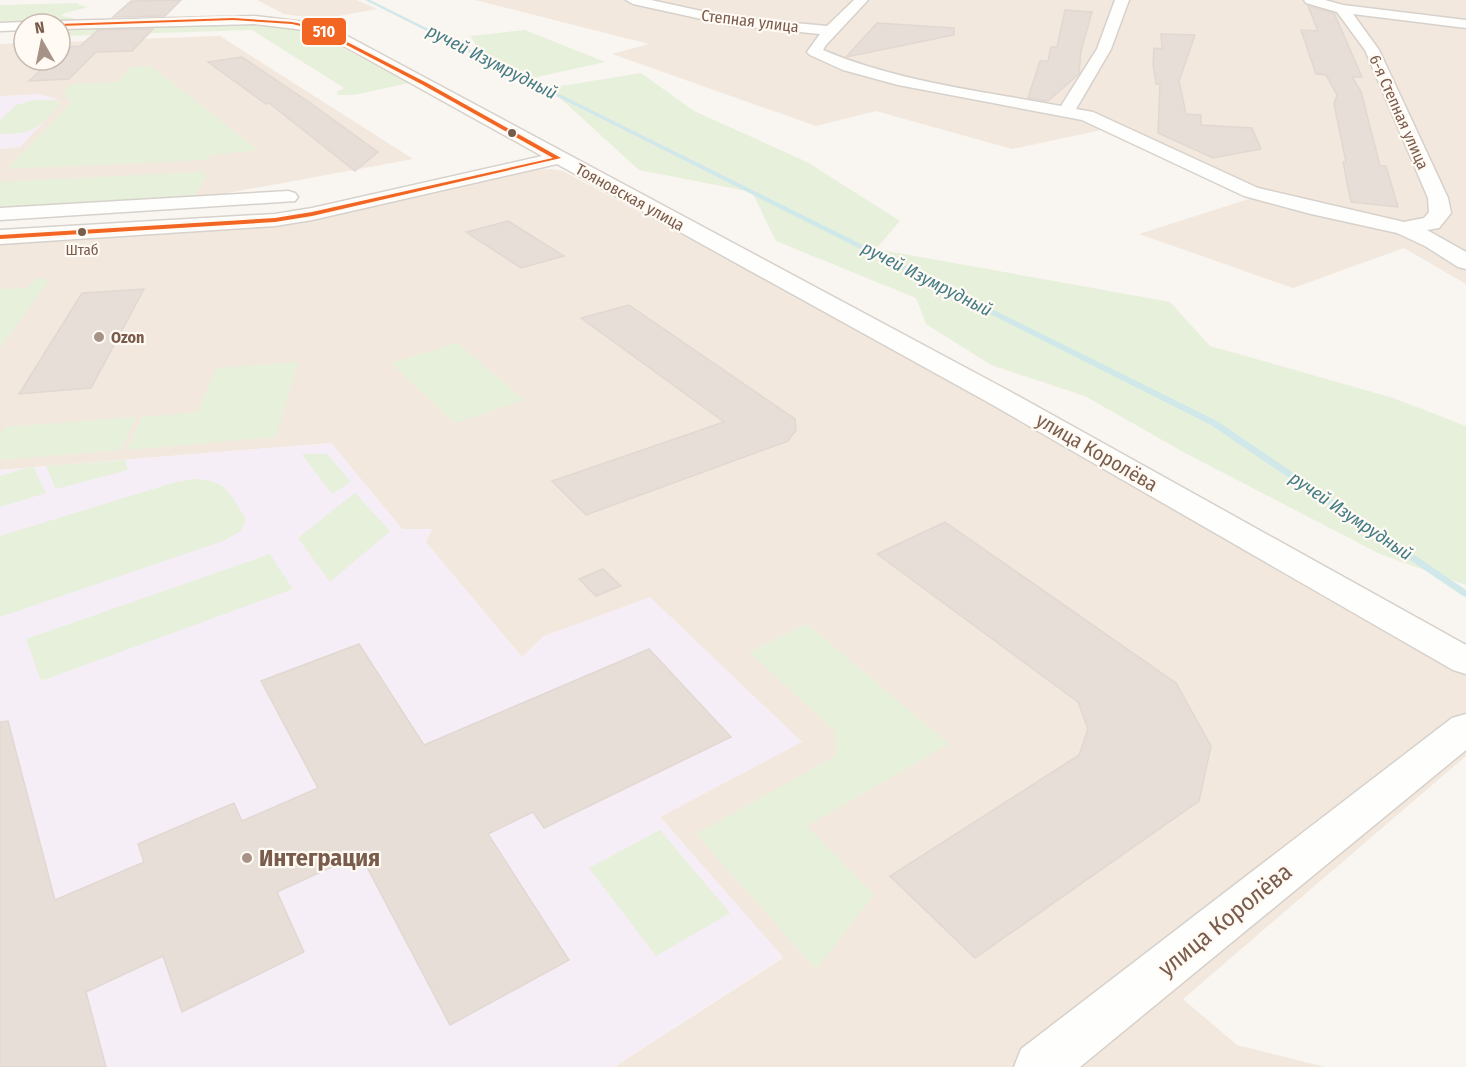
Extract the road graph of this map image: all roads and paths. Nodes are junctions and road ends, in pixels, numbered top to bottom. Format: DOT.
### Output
graph roads {
  1 [pos="861,0"];
  2 [pos="1122,0"];
  3 [pos="1311,0"];
  4 [pos="640,1"];
  5 [pos="1342,9"];
  6 [pos="1466,24"];
  7 [pos="72,25"];
  8 [pos="826,37"];
  9 [pos="1067,110"];
  10 [pos="558,158"];
  11 [pos="307,194"];
  12 [pos="0,214"];
  13 [pos="1404,228"];
  14 [pos="0,237"];
  15 [pos="724,249"];
  16 [pos="1466,262"];
  17 [pos="1466,661"];
  18 [pos="1466,728"];
  19 [pos="1040,1067"];
  1 -- 8 [label="street"];
  2 -- 9 [label="street"];
  3 -- 5 [label="street"];
  4 -- 8 [label="street, Степная улица"];
  5 -- 6 [label="street"];
  5 -- 13 [label="street, 6-я Степная улица"];
  7 -- 10 [label="street, Тояновская улица"];
  8 -- 9 [label="street"];
  9 -- 13 [label="street"];
  10 -- 14 [label="street"];
  10 -- 15 [label="street, Тояновская улица"];
  11 -- 12 [label="street"];
  13 -- 16 [label="street"];
  15 -- 17 [label="street, улица Королёва"];
  18 -- 19 [label="street, улица Королёва"];
}
